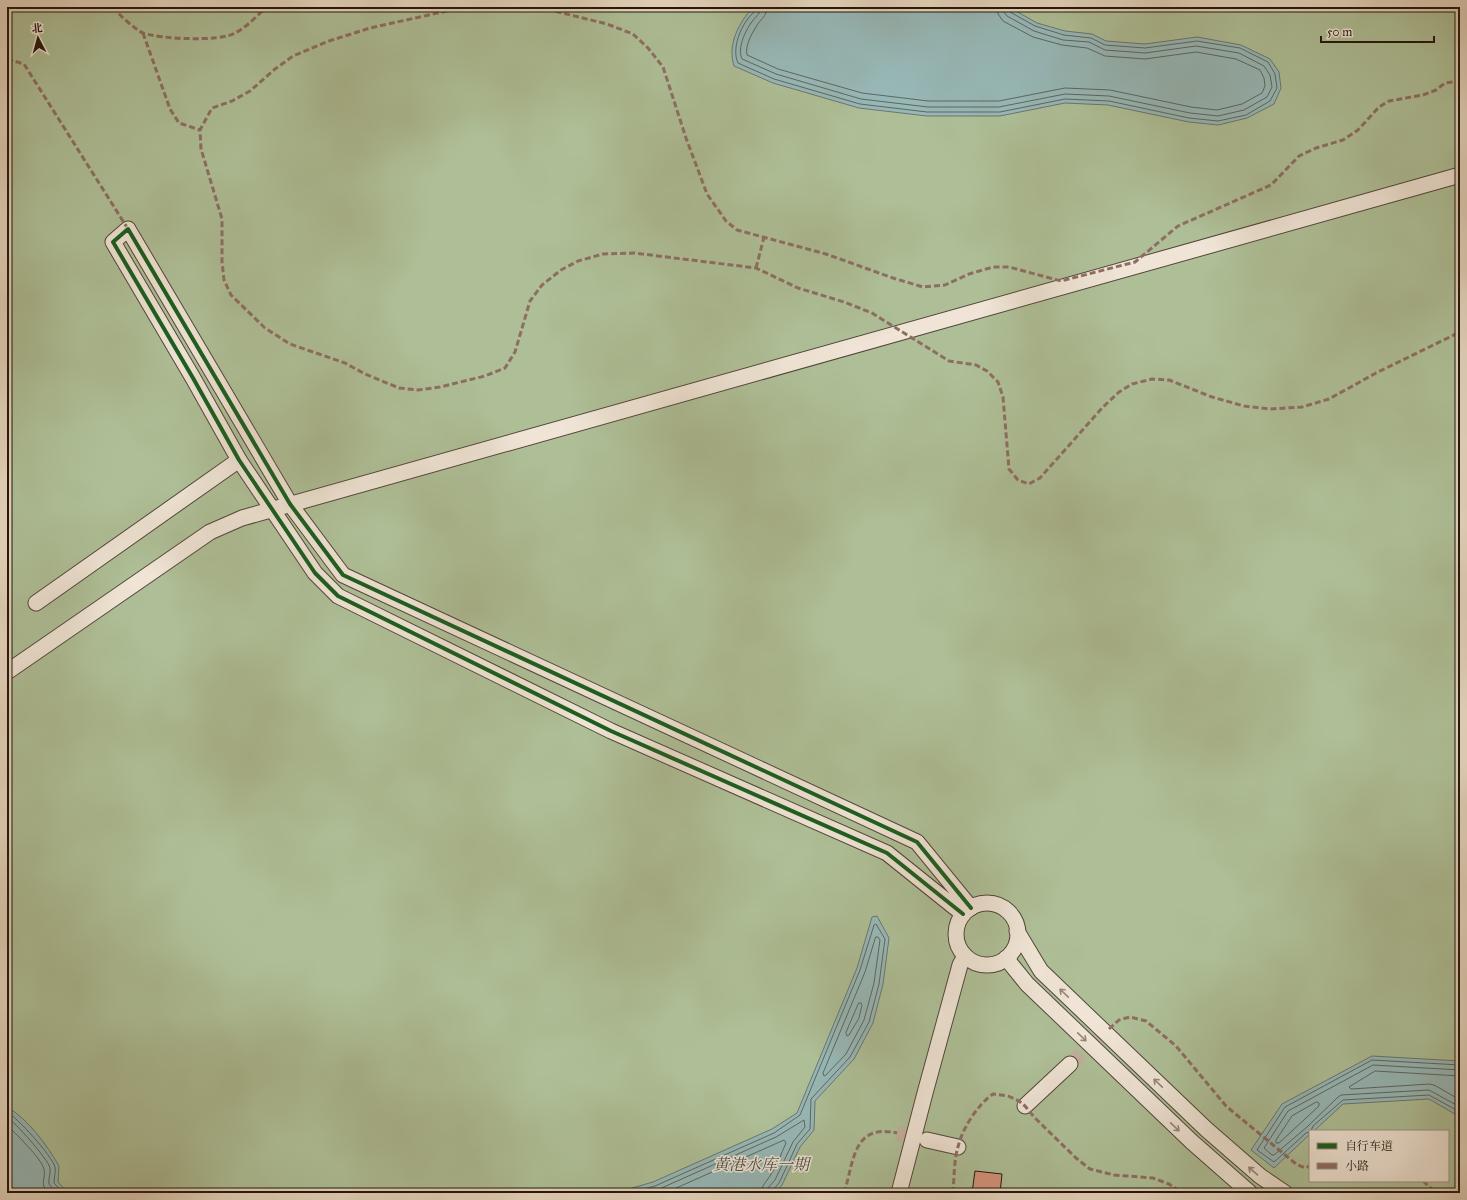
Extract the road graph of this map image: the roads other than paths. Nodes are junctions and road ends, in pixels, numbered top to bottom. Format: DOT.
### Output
graph roads {
  1 [pos="1460,175"];
  2 [pos="239,460"];
  3 [pos="290,504"];
  4 [pos="272,509"];
  5 [pos="36,603"];
  6 [pos="7,672"];
  7 [pos="967,911"];
  8 [pos="1017,931"];
  9 [pos="965,956"];
  10 [pos="1006,958"];
  11 [pos="1070,1064"];
  12 [pos="1025,1106"];
  13 [pos="927,1140"];
  14 [pos="958,1147"];
  15 [pos="899,1193"];
  16 [pos="1250,1193"];
  17 [pos="1285,1193"];
  1 -- 3 [label="street"];
  2 -- 3 [label="street"];
  2 -- 4 [label="street"];
  2 -- 5 [label="street"];
  3 -- 4 [label="street"];
  3 -- 7 [label="street"];
  4 -- 6 [label="street"];
  4 -- 7 [label="street"];
  7 -- 8 [label="street"];
  7 -- 9 [label="street"];
  8 -- 10 [label="street"];
  17 -- 8 [label="street, one-way"];
  9 -- 10 [label="street"];
  9 -- 15 [label="street"];
  10 -- 16 [label="street, one-way"];
  11 -- 12 [label="street"];
  13 -- 14 [label="street"];
}
